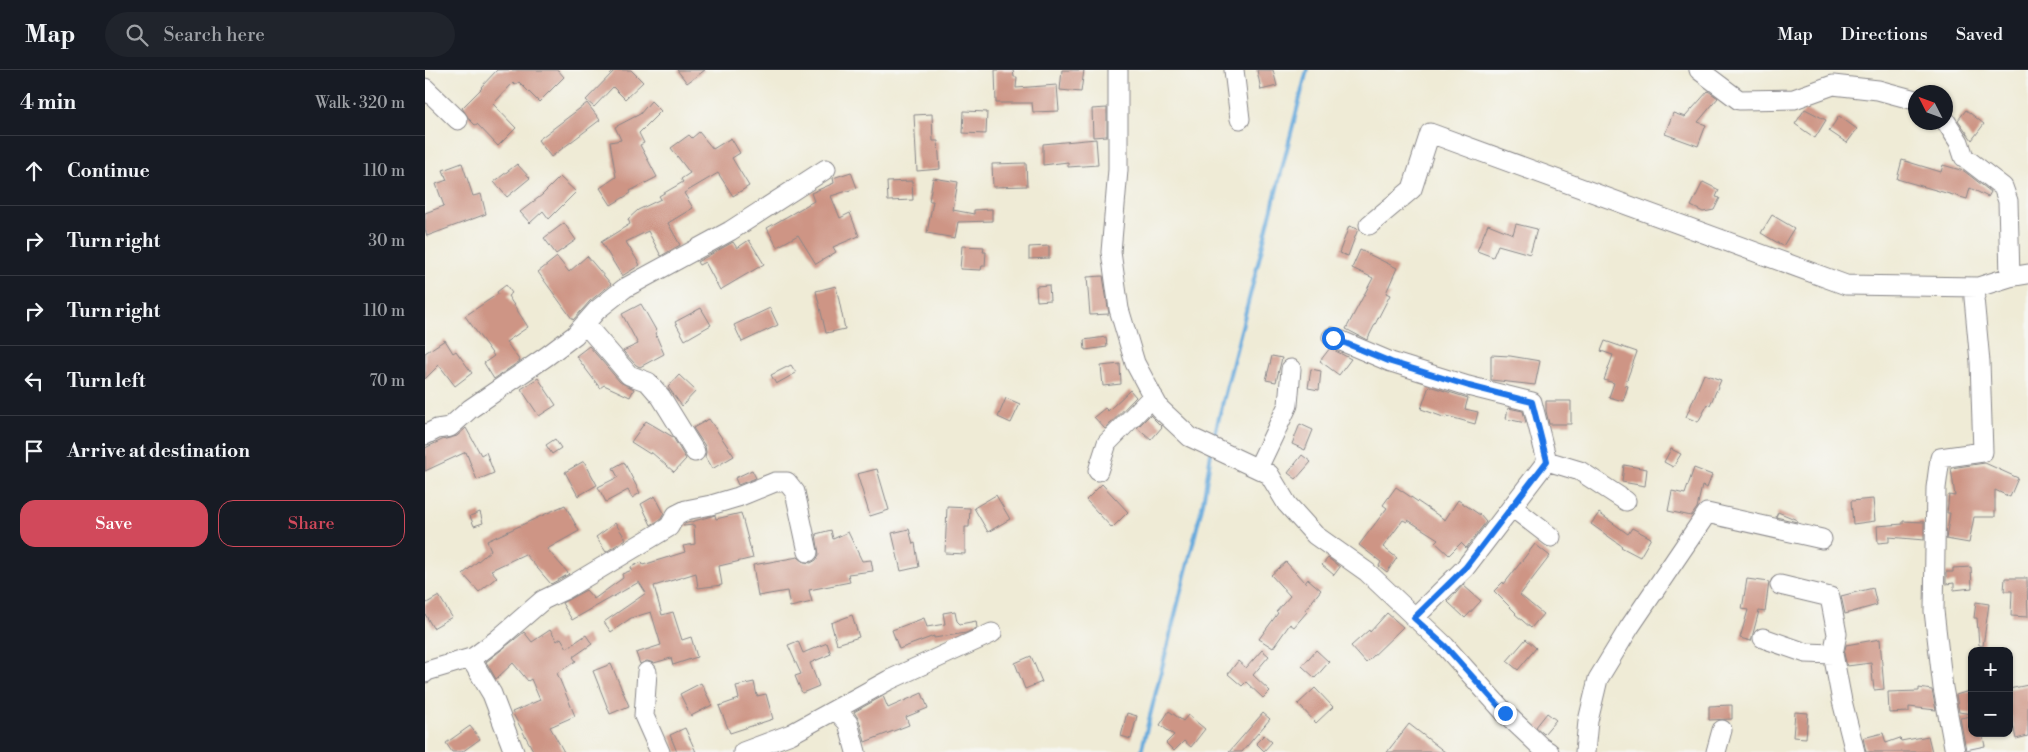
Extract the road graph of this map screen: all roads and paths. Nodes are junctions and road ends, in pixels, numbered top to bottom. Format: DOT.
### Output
graph roads {
  1 [pos="1119,70"];
  2 [pos="1234,70"];
  3 [pos="1699,70"];
  4 [pos="425,88"];
  5 [pos="1908,98"];
  6 [pos="1240,119"];
  7 [pos="458,120"];
  8 [pos="1951,130"];
  9 [pos="825,169"];
  10 [pos="1369,225"];
  11 [pos="2019,275"];
  12 [pos="1978,287"];
  13 [pos="585,324"];
  14 [pos="1333,338"];
  15 [pos="1291,369"];
  16 [pos="1153,396"];
  17 [pos="425,435"];
  18 [pos="695,452"];
  19 [pos="1547,461"];
  20 [pos="1258,468"];
  21 [pos="1098,471"];
  22 [pos="1626,501"];
  23 [pos="1512,507"];
  24 [pos="1551,536"];
  25 [pos="1822,540"];
  26 [pos="808,552"];
  27 [pos="1780,585"];
  28 [pos="1414,618"];
  29 [pos="992,633"];
  30 [pos="1763,638"];
  31 [pos="1833,654"];
  32 [pos="471,658"];
  33 [pos="647,672"];
  34 [pos="425,673"];
  35 [pos="836,710"];
  36 [pos="1722,730"];
  37 [pos="515,752"];
  38 [pos="660,752"];
  39 [pos="743,752"];
  40 [pos="855,752"];
  41 [pos="1549,752"];
  42 [pos="1585,752"];
  43 [pos="1716,752"];
  44 [pos="1855,752"];
  45 [pos="1955,752"];
  1 -- 16 [label="street"];
  2 -- 6 [label="street"];
  3 -- 5 [label="street"];
  4 -- 7 [label="street"];
  8 -- 11 [label="street"];
  9 -- 13 [label="street"];
  10 -- 12 [label="street"];
  11 -- 12 [label="street"];
  12 -- 45 [label="street"];
  13 -- 17 [label="street"];
  13 -- 18 [label="street"];
  14 -- 19 [label="street"];
  15 -- 20 [label="street"];
  16 -- 20 [label="street"];
  16 -- 21 [label="street"];
  19 -- 22 [label="street"];
  19 -- 23 [label="street"];
  20 -- 28 [label="street"];
  23 -- 24 [label="street"];
  23 -- 28 [label="street"];
  25 -- 42 [label="street"];
  26 -- 32 [label="street"];
  27 -- 31 [label="street"];
  28 -- 41 [label="street"];
  29 -- 35 [label="street"];
  30 -- 31 [label="street"];
  31 -- 44 [label="street"];
  32 -- 34 [label="street"];
  32 -- 37 [label="street"];
  33 -- 38 [label="street"];
  35 -- 39 [label="street"];
  35 -- 40 [label="street"];
  36 -- 43 [label="street"];
}
